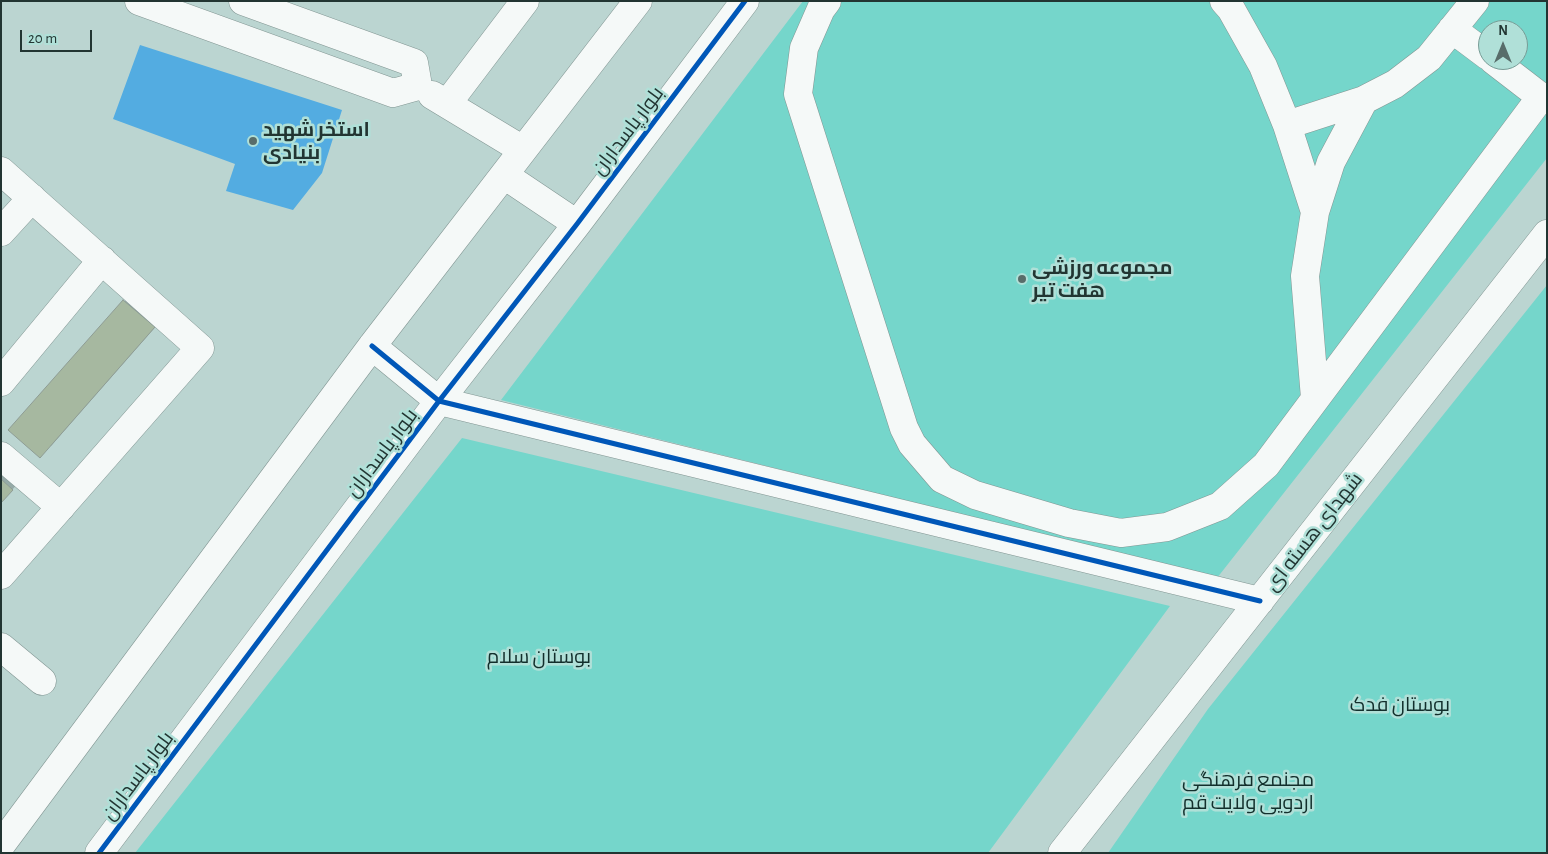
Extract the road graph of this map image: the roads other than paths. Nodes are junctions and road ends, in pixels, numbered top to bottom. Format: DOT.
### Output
graph roads {
  1 [pos="139,1"];
  2 [pos="243,1"];
  3 [pos="524,1"];
  4 [pos="638,1"];
  5 [pos="745,1"];
  6 [pos="827,1"];
  7 [pos="1224,1"];
  8 [pos="1475,1"];
  9 [pos="1452,29"];
  10 [pos="1478,48"];
  11 [pos="1506,70"];
  12 [pos="418,86"];
  13 [pos="1364,100"];
  14 [pos="447,104"];
  15 [pos="1287,125"];
  16 [pos="523,150"];
  17 [pos="1,171"];
  18 [pos="504,175"];
  19 [pos="32,198"];
  20 [pos="1314,212"];
  21 [pos="577,224"];
  22 [pos="1,232"];
  23 [pos="1547,234"];
  24 [pos="102,260"];
  25 [pos="372,346"];
  26 [pos="1,382"];
  27 [pos="1314,398"];
  28 [pos="439,401"];
  29 [pos="1,456"];
  30 [pos="61,507"];
  31 [pos="1,575"];
  32 [pos="1260,601"];
  33 [pos="1,647"];
  34 [pos="42,682"];
  35 [pos="1,845"];
  36 [pos="99,853"];
  37 [pos="1062,853"];
  1 -- 12 [label="street"];
  2 -- 12 [label="street"];
  3 -- 14 [label="street"];
  4 -- 16 [label="street"];
  5 -- 21 [label="street, بلوار پاسداران"];
  6 -- 27 [label="street"];
  7 -- 15 [label="street"];
  8 -- 9 [label="street"];
  9 -- 10 [label="street"];
  9 -- 13 [label="street"];
  11 -- 27 [label="street"];
  12 -- 14 [label="street"];
  13 -- 15 [label="street"];
  13 -- 20 [label="street"];
  14 -- 16 [label="street"];
  15 -- 20 [label="street"];
  16 -- 18 [label="street"];
  17 -- 19 [label="street"];
  18 -- 21 [label="street"];
  18 -- 25 [label="street"];
  19 -- 22 [label="street"];
  19 -- 24 [label="street"];
  20 -- 27 [label="street"];
  21 -- 28 [label="street, بلوار پاسداران"];
  23 -- 32 [label="street, شهدای هسته ای"];
  24 -- 26 [label="street"];
  24 -- 30 [label="street"];
  25 -- 28 [label="street"];
  25 -- 35 [label="street"];
  28 -- 32 [label="street"];
  28 -- 36 [label="street, بلوار پاسداران"];
  29 -- 30 [label="street"];
  30 -- 31 [label="street"];
  32 -- 37 [label="street, شهدای هسته ای"];
  33 -- 34 [label="street"];
}
